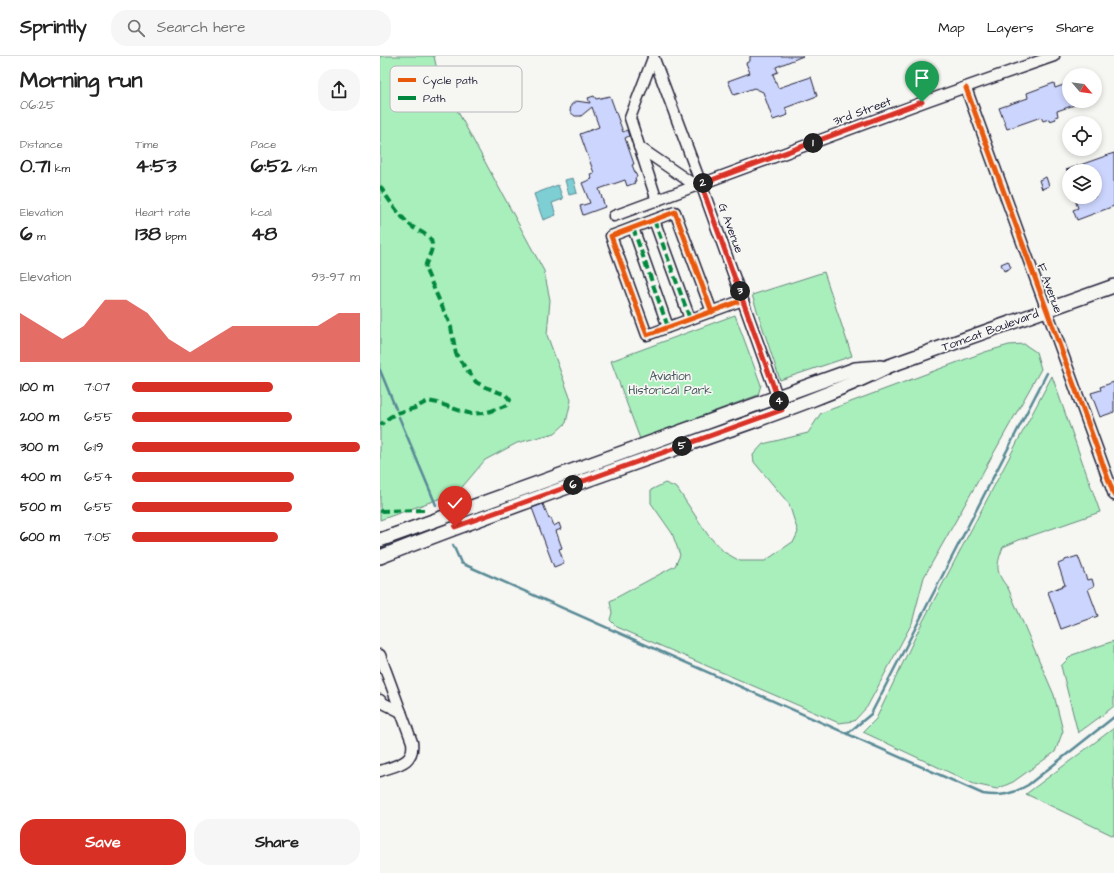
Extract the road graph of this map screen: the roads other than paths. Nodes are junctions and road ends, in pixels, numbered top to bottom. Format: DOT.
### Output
graph roads {
  1 [pos="1054,56"];
  2 [pos="653,57"];
  3 [pos="966,88"];
  4 [pos="639,147"];
  5 [pos="699,185"];
  6 [pos="657,201"];
  7 [pos="614,216"];
  8 [pos="654,220"];
  9 [pos="633,228"];
  10 [pos="1114,286"];
  11 [pos="743,300"];
  12 [pos="1048,310"];
  13 [pos="712,312"];
  14 [pos="690,319"];
  15 [pos="668,327"];
  16 [pos="889,366"];
  17 [pos="778,398"];
  18 [pos="782,410"];
  19 [pos="1114,495"];
  20 [pos="380,540"];
  21 [pos="380,557"];
  22 [pos="380,658"];
  23 [pos="380,700"];
  24 [pos="401,712"];
  25 [pos="380,770"];
  1 -- 3 [label="street, 3rd Street"];
  2 -- 4 [label="street"];
  2 -- 5 [label="street, G Avenue"];
  3 -- 5 [label="street, 3rd Street"];
  3 -- 12 [label="street, F Avenue"];
  4 -- 5 [label="street"];
  4 -- 6 [label="street"];
  5 -- 6 [label="street, 3rd Street"];
  5 -- 11 [label="street, G Avenue"];
  6 -- 7 [label="street, 3rd Street"];
  8 -- 9 [label="street"];
  8 -- 13 [label="street"];
  8 -- 14 [label="street"];
  9 -- 15 [label="street"];
  9 -- 15 [label="street"];
  10 -- 12 [label="main road, Tomcat Boulevard"];
  11 -- 13 [label="street"];
  11 -- 17 [label="street, G Avenue"];
  12 -- 16 [label="main road, Tomcat Boulevard"];
  12 -- 19 [label="street, F Avenue"];
  13 -- 14 [label="street"];
  14 -- 15 [label="street"];
  16 -- 17 [label="main road, Tomcat Boulevard"];
  16 -- 18 [label="main road, Tomcat Boulevard"];
  17 -- 18 [label="street, G Avenue"];
  17 -- 20 [label="main road, Tomcat Boulevard"];
  18 -- 21 [label="main road, Tomcat Boulevard"];
  22 -- 24 [label="street"];
  23 -- 24 [label="street"];
  24 -- 25 [label="street"];
}
